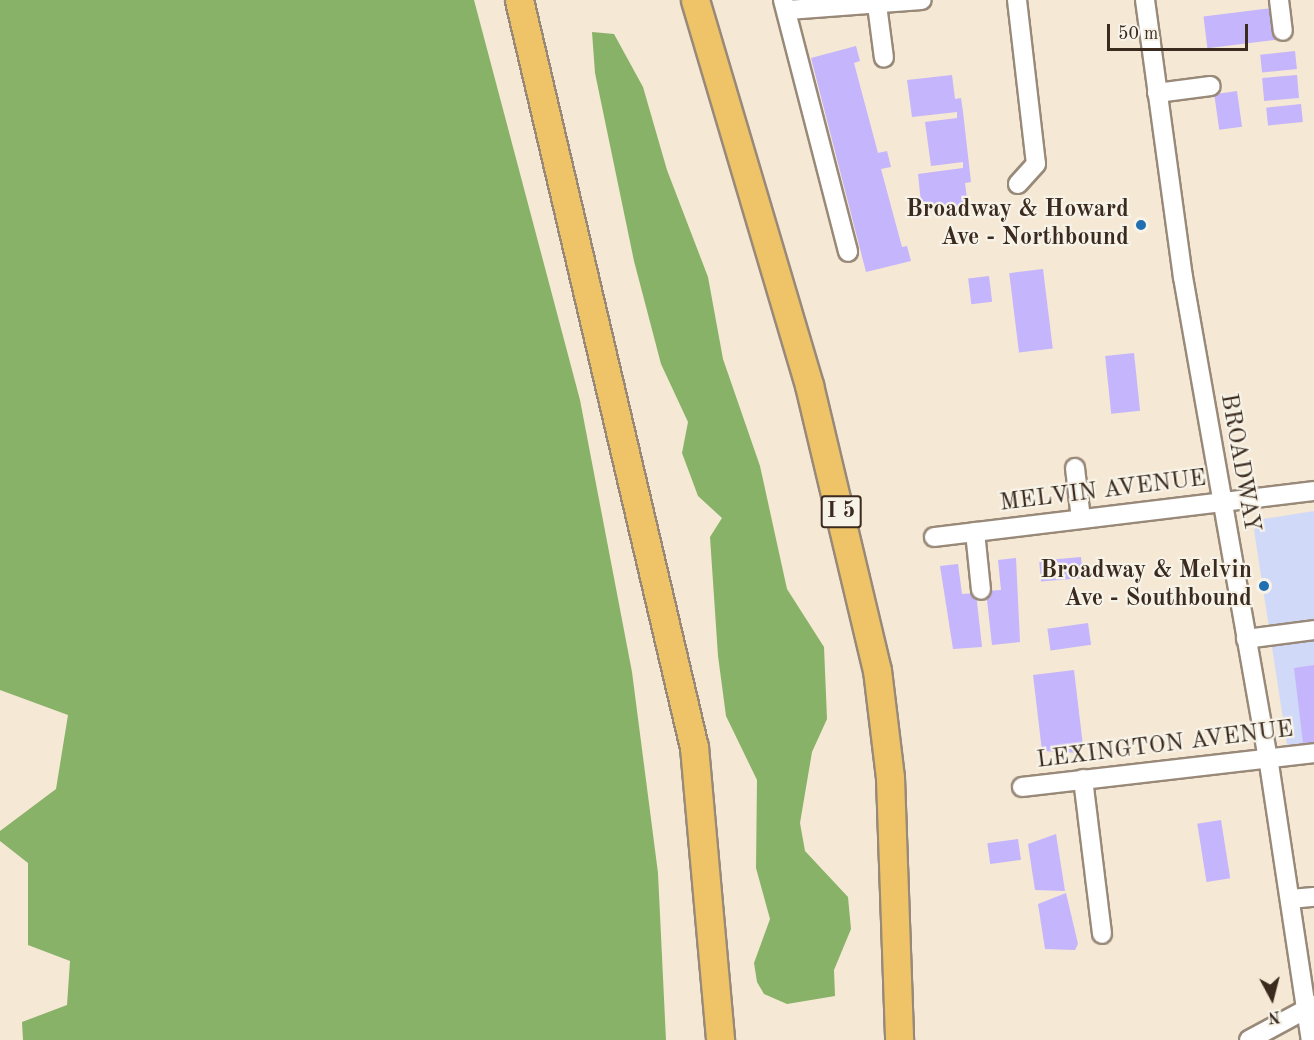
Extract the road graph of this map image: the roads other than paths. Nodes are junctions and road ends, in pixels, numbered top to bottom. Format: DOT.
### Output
graph roads {
  1 [pos="519,0"];
  2 [pos="695,0"];
  3 [pos="922,0"];
  4 [pos="1017,0"];
  5 [pos="1145,0"];
  6 [pos="1279,0"];
  7 [pos="785,5"];
  8 [pos="877,5"];
  9 [pos="1283,31"];
  10 [pos="884,58"];
  11 [pos="1211,86"];
  12 [pos="1157,93"];
  13 [pos="1017,184"];
  14 [pos="848,252"];
  15 [pos="1075,468"];
  16 [pos="1314,491"];
  17 [pos="1221,501"];
  18 [pos="1081,519"];
  19 [pos="975,532"];
  20 [pos="934,537"];
  21 [pos="981,590"];
  22 [pos="1314,630"];
  23 [pos="1246,639"];
  24 [pos="1314,753"];
  25 [pos="1268,757"];
  26 [pos="1083,779"];
  27 [pos="1022,787"];
  28 [pos="1314,897"];
  29 [pos="1290,899"];
  30 [pos="1102,934"];
  31 [pos="1310,1005"];
  32 [pos="720,1040"];
  33 [pos="900,1040"];
  34 [pos="1249,1040"];
  35 [pos="1311,1040"];
  1 -- 32 [label="highway"];
  2 -- 33 [label="highway, I 5"];
  3 -- 8 [label="street"];
  4 -- 13 [label="street"];
  5 -- 12 [label="street, BROADWAY"];
  6 -- 9 [label="street"];
  7 -- 8 [label="street"];
  7 -- 14 [label="street"];
  8 -- 10 [label="street"];
  11 -- 12 [label="street"];
  12 -- 17 [label="street, BROADWAY"];
  15 -- 18 [label="street"];
  16 -- 17 [label="street, MELVIN AVENUE"];
  17 -- 18 [label="street, MELVIN AVENUE"];
  17 -- 23 [label="street, BROADWAY"];
  18 -- 19 [label="street, MELVIN AVENUE"];
  19 -- 20 [label="street, MELVIN AVENUE"];
  19 -- 21 [label="street"];
  22 -- 23 [label="street"];
  23 -- 25 [label="street, BROADWAY"];
  24 -- 25 [label="street, LEXINGTON AVENUE"];
  25 -- 26 [label="street, LEXINGTON AVENUE"];
  25 -- 29 [label="street, BROADWAY"];
  26 -- 27 [label="street, LEXINGTON AVENUE"];
  26 -- 30 [label="street"];
  28 -- 29 [label="street"];
  29 -- 31 [label="street, BROADWAY"];
  31 -- 34 [label="street"];
  31 -- 35 [label="street, BROADWAY"];
}
